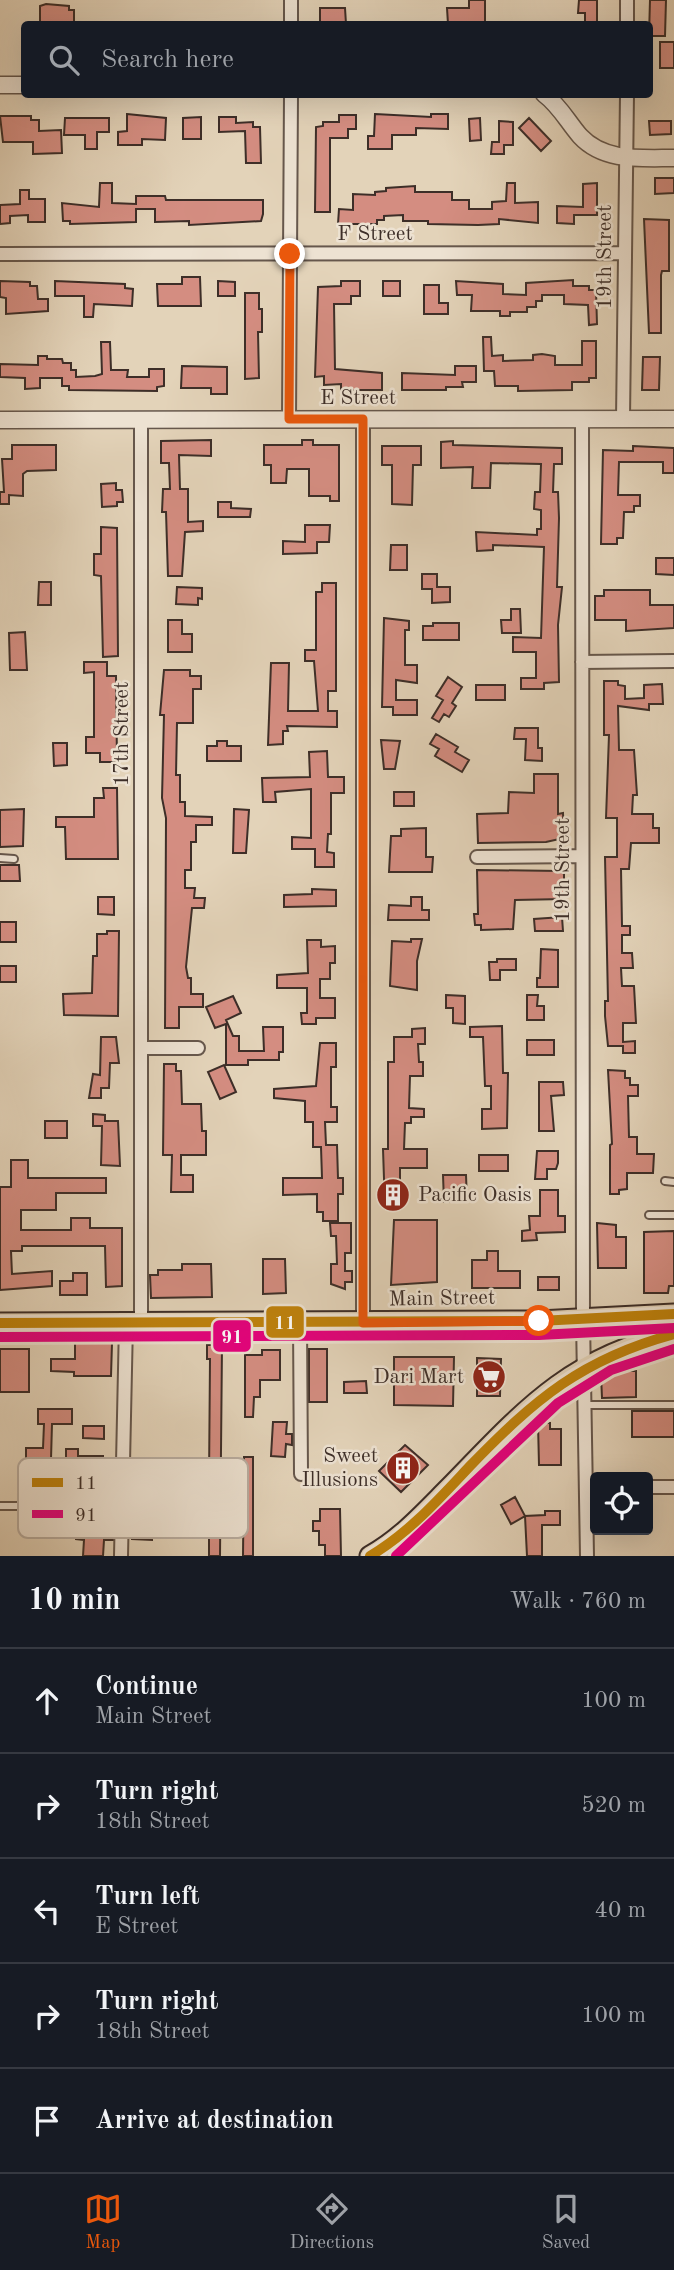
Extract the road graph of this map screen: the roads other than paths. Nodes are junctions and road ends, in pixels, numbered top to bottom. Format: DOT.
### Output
graph roads {
  1 [pos="291,0"];
  2 [pos="627,0"];
  3 [pos="291,21"];
  4 [pos="627,21"];
  5 [pos="0,85"];
  6 [pos="21,85"];
  7 [pos="291,98"];
  8 [pos="549,98"];
  9 [pos="627,98"];
  10 [pos="624,157"];
  11 [pos="674,158"];
  12 [pos="624,253"];
  13 [pos="0,254"];
  14 [pos="290,254"];
  15 [pos="141,419"];
  16 [pos="289,419"];
  17 [pos="363,419"];
  18 [pos="582,419"];
  19 [pos="623,419"];
  20 [pos="674,419"];
  21 [pos="0,420"];
  22 [pos="674,661"];
  23 [pos="582,662"];
  24 [pos="477,856"];
  25 [pos="582,856"];
  26 [pos="0,858"];
  27 [pos="14,859"];
  28 [pos="141,1048"];
  29 [pos="198,1048"];
  30 [pos="665,1181"];
  31 [pos="674,1182"];
  32 [pos="649,1215"];
  33 [pos="674,1215"];
  34 [pos="674,1314"];
  35 [pos="583,1320"];
  36 [pos="0,1323"];
  37 [pos="133,1323"];
  38 [pos="300,1323"];
  39 [pos="363,1323"];
  40 [pos="674,1334"];
  41 [pos="584,1366"];
  42 [pos="585,1405"];
  43 [pos="674,1405"];
  44 [pos="125,1458"];
  45 [pos="590,1472"];
  46 [pos="301,1474"];
  47 [pos="653,1487"];
  48 [pos="674,1487"];
  49 [pos="590,1504"];
  50 [pos="0,1506"];
  51 [pos="18,1506"];
  52 [pos="121,1538"];
  53 [pos="121,1556"];
  54 [pos="370,1556"];
  55 [pos="587,1556"];
  1 -- 3 [label="street"];
  2 -- 4 [label="street"];
  5 -- 6 [label="street"];
  7 -- 14 [label="street"];
  8 -- 10 [label="street"];
  9 -- 10 [label="street, 19th Street"];
  10 -- 11 [label="street"];
  10 -- 12 [label="street, 19th Street"];
  12 -- 14 [label="street, F Street"];
  12 -- 19 [label="street, 19th Street"];
  13 -- 14 [label="street, F Street"];
  14 -- 16 [label="street"];
  15 -- 16 [label="street, E Street"];
  15 -- 21 [label="street, E Street"];
  15 -- 28 [label="street, 17th Street"];
  16 -- 17 [label="street, E Street"];
  17 -- 18 [label="street, E Street"];
  17 -- 39 [label="street"];
  18 -- 19 [label="street, E Street"];
  18 -- 23 [label="street, 19th Street"];
  19 -- 20 [label="street, E Street"];
  22 -- 23 [label="street"];
  23 -- 25 [label="street, 19th Street"];
  24 -- 25 [label="street"];
  25 -- 35 [label="street, 19th Street"];
  26 -- 27 [label="lane"];
  28 -- 29 [label="street"];
  28 -- 37 [label="street, 17th Street"];
  30 -- 31 [label="lane"];
  32 -- 33 [label="lane"];
  34 -- 35 [label="main road, Main Street"];
  35 -- 39 [label="main road, Main Street"];
  35 -- 41 [label="street, 19th Street"];
  36 -- 37 [label="main road, Main Street"];
  37 -- 38 [label="main road, Main Street"];
  37 -- 44 [label="street, 17th Street"];
  38 -- 39 [label="main road, Main Street"];
  38 -- 46 [label="street"];
  40 -- 41 [label="main road"];
  41 -- 42 [label="street, 19th Street"];
  41 -- 54 [label="main road"];
  42 -- 43 [label="lane"];
  42 -- 45 [label="street, 19th Street"];
  47 -- 48 [label="street"];
  49 -- 55 [label="street, 19th Street"];
  50 -- 51 [label="lane"];
  52 -- 53 [label="street, 17th Street"];
}
